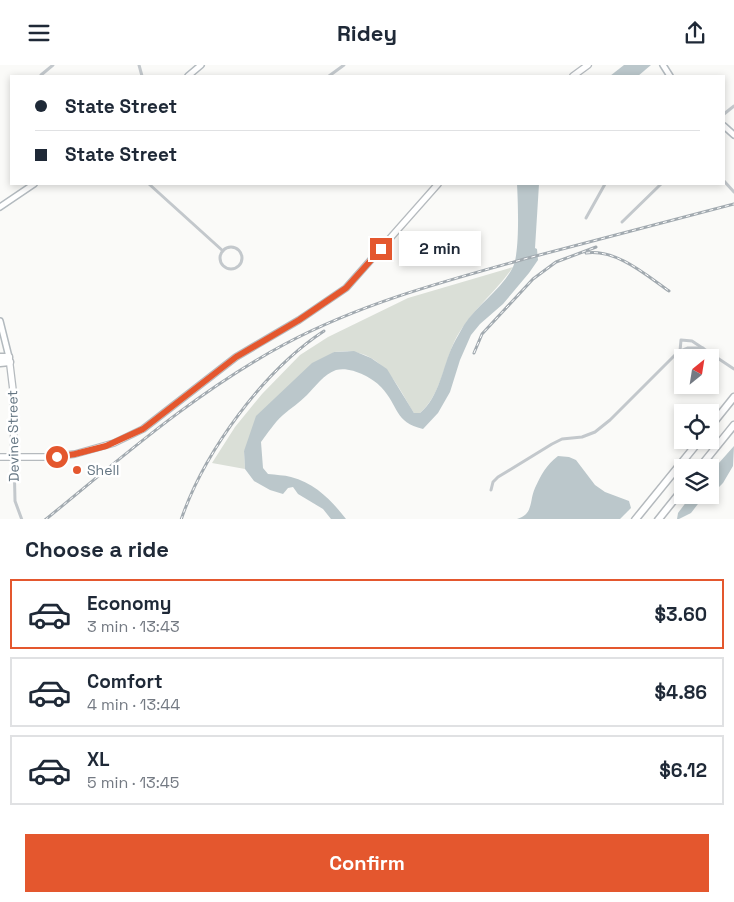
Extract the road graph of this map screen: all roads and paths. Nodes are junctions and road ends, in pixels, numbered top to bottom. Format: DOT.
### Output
graph roads {
  1 [pos="53,65"];
  2 [pos="201,65"];
  3 [pos="344,65"];
  4 [pos="588,65"];
  5 [pos="41,75"];
  6 [pos="189,75"];
  7 [pos="330,75"];
  8 [pos="574,75"];
  9 [pos="725,182"];
  10 [pos="33,185"];
  11 [pos="151,185"];
  12 [pos="437,185"];
  13 [pos="604,185"];
  14 [pos="660,185"];
  15 [pos="734,192"];
  16 [pos="0,207"];
  17 [pos="586,218"];
  18 [pos="622,222"];
  19 [pos="223,251"];
  20 [pos="0,321"];
  21 [pos="703,348"];
  22 [pos="680,349"];
  23 [pos="685,349"];
  24 [pos="0,357"];
  25 [pos="674,357"];
  26 [pos="10,360"];
  27 [pos="0,363"];
  28 [pos="734,369"];
  29 [pos="734,397"];
  30 [pos="719,416"];
  31 [pos="734,425"];
  32 [pos="693,449"];
  33 [pos="0,457"];
  34 [pos="14,457"];
  35 [pos="706,459"];
  36 [pos="491,490"];
  37 [pos="674,500"];
  38 [pos="22,519"];
  39 [pos="635,519"];
  40 [pos="658,519"];
  1 -- 5 [label="street"];
  2 -- 6 [label="main road"];
  3 -- 7 [label="street"];
  4 -- 8 [label="main road"];
  9 -- 15 [label="street"];
  10 -- 16 [label="main road"];
  11 -- 19 [label="street"];
  12 -- 34 [label="main road"];
  13 -- 17 [label="street"];
  14 -- 18 [label="street"];
  19 -- 19 [label="street"];
  20 -- 26 [label="main road, Devine Street"];
  21 -- 22 [label="street"];
  21 -- 23 [label="street"];
  21 -- 28 [label="street"];
  24 -- 26 [label="highway"];
  25 -- 36 [label="street"];
  26 -- 27 [label="highway"];
  26 -- 34 [label="main road, Devine Street"];
  29 -- 30 [label="highway"];
  31 -- 35 [label="highway"];
  32 -- 39 [label="highway"];
  33 -- 34 [label="main road"];
  34 -- 38 [label="street, Devine Street"];
  37 -- 40 [label="highway"];
}
